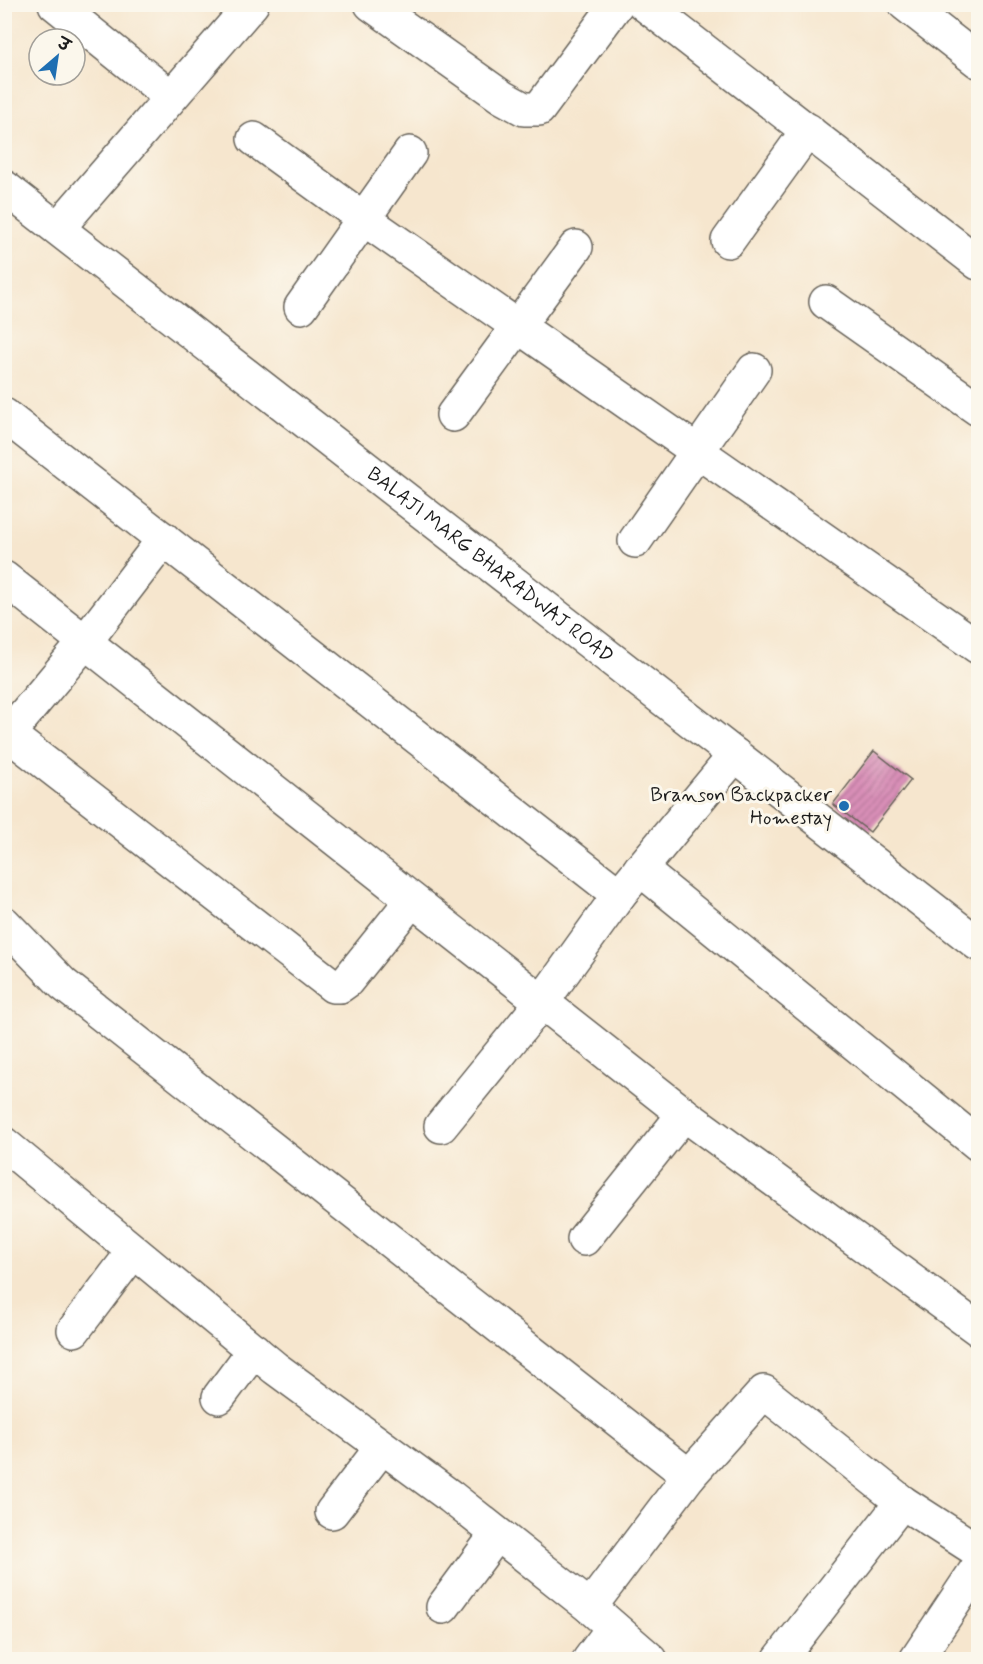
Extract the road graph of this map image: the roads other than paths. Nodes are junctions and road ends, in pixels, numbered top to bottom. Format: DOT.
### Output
graph roads {
  1 [pos="55,4"];
  2 [pos="252,4"];
  3 [pos="371,4"];
  4 [pos="905,4"];
  5 [pos="640,5"];
  6 [pos="978,61"];
  7 [pos="171,97"];
  8 [pos="808,130"];
  9 [pos="254,139"];
  10 [pos="410,153"];
  11 [pos="4,187"];
  12 [pos="364,219"];
  13 [pos="58,228"];
  14 [pos="728,241"];
  15 [pos="576,247"];
  16 [pos="978,263"];
  17 [pos="826,302"];
  18 [pos="301,307"];
  19 [pos="519,327"];
  20 [pos="754,370"];
  21 [pos="978,409"];
  22 [pos="4,415"];
  23 [pos="453,415"];
  24 [pos="697,451"];
  25 [pos="164,539"];
  26 [pos="635,541"];
  27 [pos="4,578"];
  28 [pos="85,642"];
  29 [pos="978,647"];
  30 [pos="6,737"];
  31 [pos="735,755"];
  32 [pos="640,869"];
  33 [pos="619,895"];
  34 [pos="412,900"];
  35 [pos="4,922"];
  36 [pos="978,944"];
  37 [pos="542,1002"];
  38 [pos="684,1114"];
  39 [pos="441,1126"];
  40 [pos="978,1144"];
  41 [pos="8,1154"];
  42 [pos="584,1239"];
  43 [pos="133,1252"];
  44 [pos="978,1329"];
  45 [pos="74,1330"];
  46 [pos="254,1350"];
  47 [pos="219,1397"];
  48 [pos="382,1447"];
  49 [pos="689,1476"];
  50 [pos="902,1502"];
  51 [pos="332,1512"];
  52 [pos="497,1534"];
  53 [pos="978,1551"];
  54 [pos="978,1567"];
  55 [pos="443,1607"];
  56 [pos="601,1618"];
  57 [pos="589,1659"];
  58 [pos="651,1659"];
  59 [pos="779,1659"];
  60 [pos="916,1659"];
  1 -- 7 [label="street"];
  2 -- 7 [label="street"];
  3 -- 5 [label="street"];
  4 -- 6 [label="street"];
  5 -- 8 [label="street"];
  7 -- 13 [label="street"];
  8 -- 14 [label="street"];
  8 -- 16 [label="street"];
  9 -- 12 [label="street"];
  10 -- 12 [label="street"];
  11 -- 13 [label="street, BALAJI MARG BHARADWAJ ROAD"];
  12 -- 18 [label="street"];
  12 -- 19 [label="street"];
  13 -- 31 [label="street, BALAJI MARG BHARADWAJ ROAD"];
  15 -- 19 [label="street"];
  17 -- 21 [label="street"];
  19 -- 23 [label="street"];
  19 -- 24 [label="street"];
  20 -- 24 [label="street"];
  22 -- 25 [label="street"];
  24 -- 26 [label="street"];
  24 -- 29 [label="street"];
  25 -- 28 [label="street"];
  25 -- 33 [label="street"];
  27 -- 28 [label="street"];
  28 -- 30 [label="street"];
  28 -- 34 [label="street"];
  30 -- 34 [label="street"];
  31 -- 32 [label="street"];
  31 -- 36 [label="street, BALAJI MARG BHARADWAJ ROAD"];
  32 -- 33 [label="street"];
  32 -- 40 [label="street"];
  33 -- 37 [label="street"];
  34 -- 37 [label="street"];
  35 -- 49 [label="street"];
  37 -- 38 [label="street"];
  37 -- 39 [label="street"];
  38 -- 42 [label="street"];
  38 -- 44 [label="street"];
  41 -- 43 [label="street"];
  43 -- 45 [label="street"];
  43 -- 46 [label="street"];
  46 -- 47 [label="street"];
  46 -- 48 [label="street"];
  48 -- 51 [label="street"];
  48 -- 52 [label="street"];
  49 -- 50 [label="street"];
  49 -- 56 [label="street"];
  50 -- 53 [label="street"];
  50 -- 59 [label="street"];
  52 -- 55 [label="street"];
  52 -- 56 [label="street"];
  54 -- 60 [label="street"];
  56 -- 57 [label="street"];
  56 -- 58 [label="street"];
}
